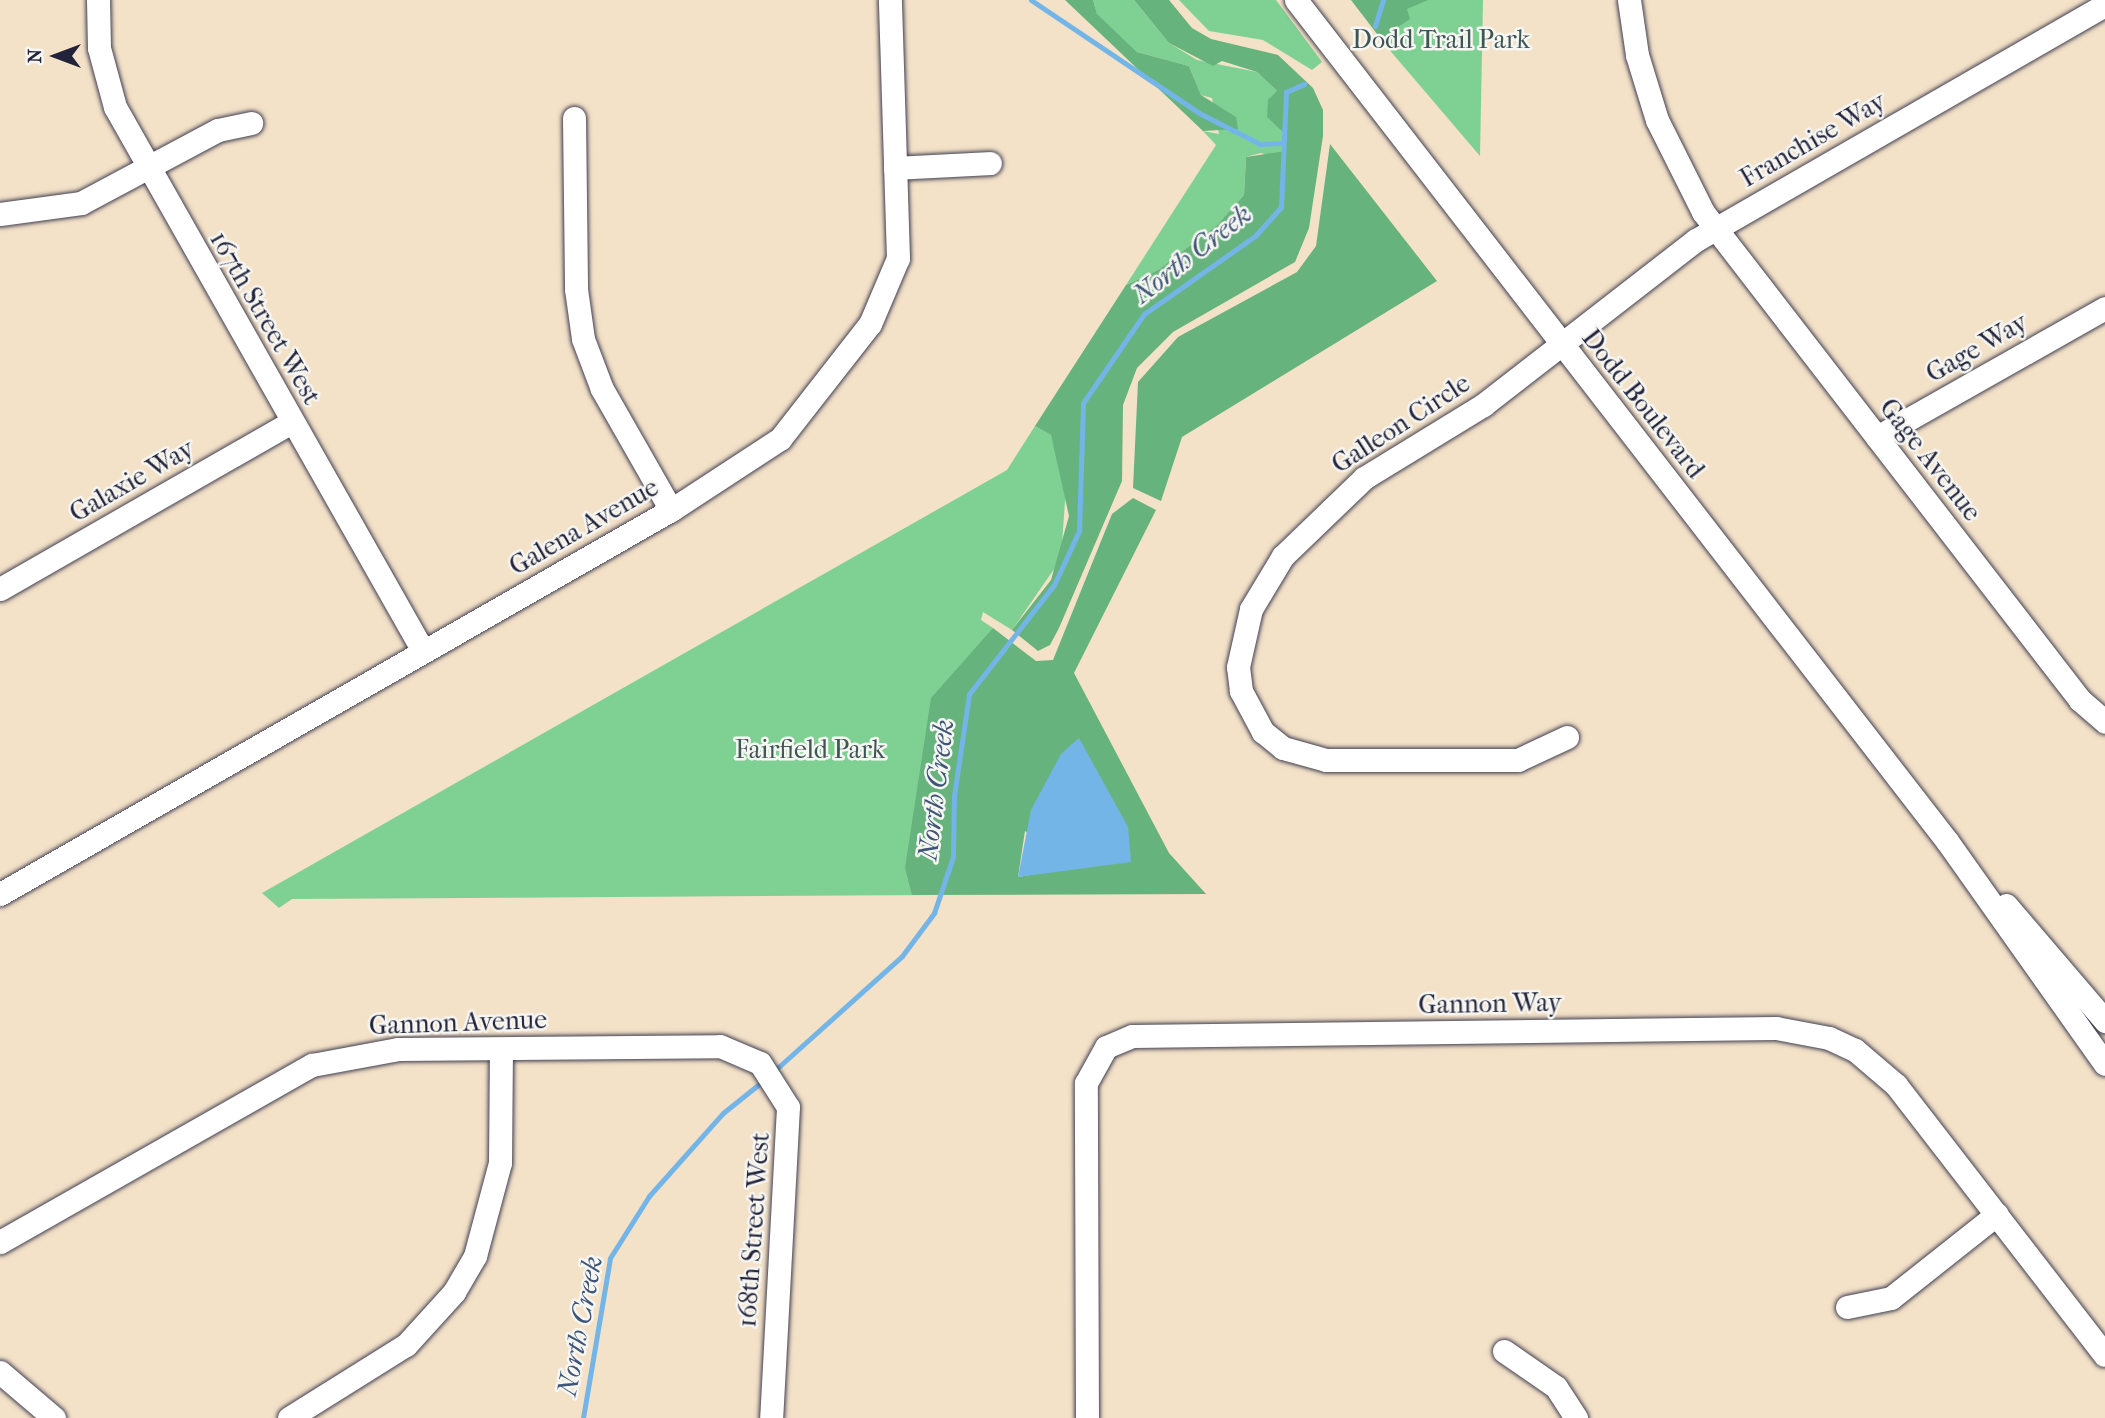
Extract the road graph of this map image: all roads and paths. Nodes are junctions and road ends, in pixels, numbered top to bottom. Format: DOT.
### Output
graph roads {
  1 [pos="98,0"];
  2 [pos="890,0"];
  3 [pos="1297,0"];
  4 [pos="1629,0"];
  5 [pos="2105,5"];
  6 [pos="574,118"];
  7 [pos="251,123"];
  8 [pos="990,163"];
  9 [pos="895,168"];
  10 [pos="148,170"];
  11 [pos="0,214"];
  12 [pos="1715,228"];
  13 [pos="2105,308"];
  14 [pos="1561,343"];
  15 [pos="292,422"];
  16 [pos="1877,437"];
  17 [pos="671,510"];
  18 [pos="0,589"];
  19 [pos="423,651"];
  20 [pos="2105,722"];
  21 [pos="1567,737"];
  22 [pos="1947,841"];
  23 [pos="0,894"];
  24 [pos="2105,1021"];
  25 [pos="501,1049"];
  26 [pos="754,1058"];
  27 [pos="2105,1064"];
  28 [pos="1997,1214"];
  29 [pos="0,1242"];
  30 [pos="1847,1307"];
  31 [pos="1504,1351"];
  32 [pos="2105,1355"];
  33 [pos="0,1372"];
  34 [pos="317,1411"];
  35 [pos="54,1418"];
  36 [pos="289,1418"];
  37 [pos="771,1418"];
  38 [pos="1087,1418"];
  39 [pos="1576,1418"];
  1 -- 10 [label="street, 167th Street West"];
  2 -- 9 [label="street, Galena Avenue"];
  3 -- 14 [label="street, Dodd Boulevard"];
  4 -- 12 [label="street, Gage Avenue"];
  5 -- 12 [label="street, Franchise Way"];
  6 -- 17 [label="street"];
  7 -- 10 [label="street"];
  8 -- 9 [label="street"];
  9 -- 17 [label="street, Galena Avenue"];
  10 -- 11 [label="street"];
  10 -- 15 [label="street, 167th Street West"];
  12 -- 14 [label="street, Franchise Way"];
  12 -- 16 [label="street, Gage Avenue"];
  13 -- 16 [label="street, Gage Way"];
  14 -- 21 [label="street, Galleon Circle"];
  14 -- 22 [label="street, Dodd Boulevard"];
  15 -- 18 [label="street, Galaxie Way"];
  15 -- 19 [label="street, 167th Street West"];
  16 -- 20 [label="street, Gage Avenue"];
  17 -- 19 [label="street, Galena Avenue"];
  19 -- 23 [label="street, Galena Avenue"];
  22 -- 24 [label="street, Dodd Boulevard"];
  22 -- 27 [label="street, Dodd Boulevard"];
  25 -- 26 [label="street, Gannon Avenue"];
  25 -- 29 [label="street, Gannon Avenue"];
  25 -- 34 [label="street"];
  26 -- 37 [label="street, 168th Street West"];
  28 -- 30 [label="street"];
  28 -- 32 [label="street, Gannon Way"];
  28 -- 38 [label="street, Gannon Way"];
  31 -- 39 [label="street"];
  33 -- 35 [label="street"];
  34 -- 36 [label="street"];
}
